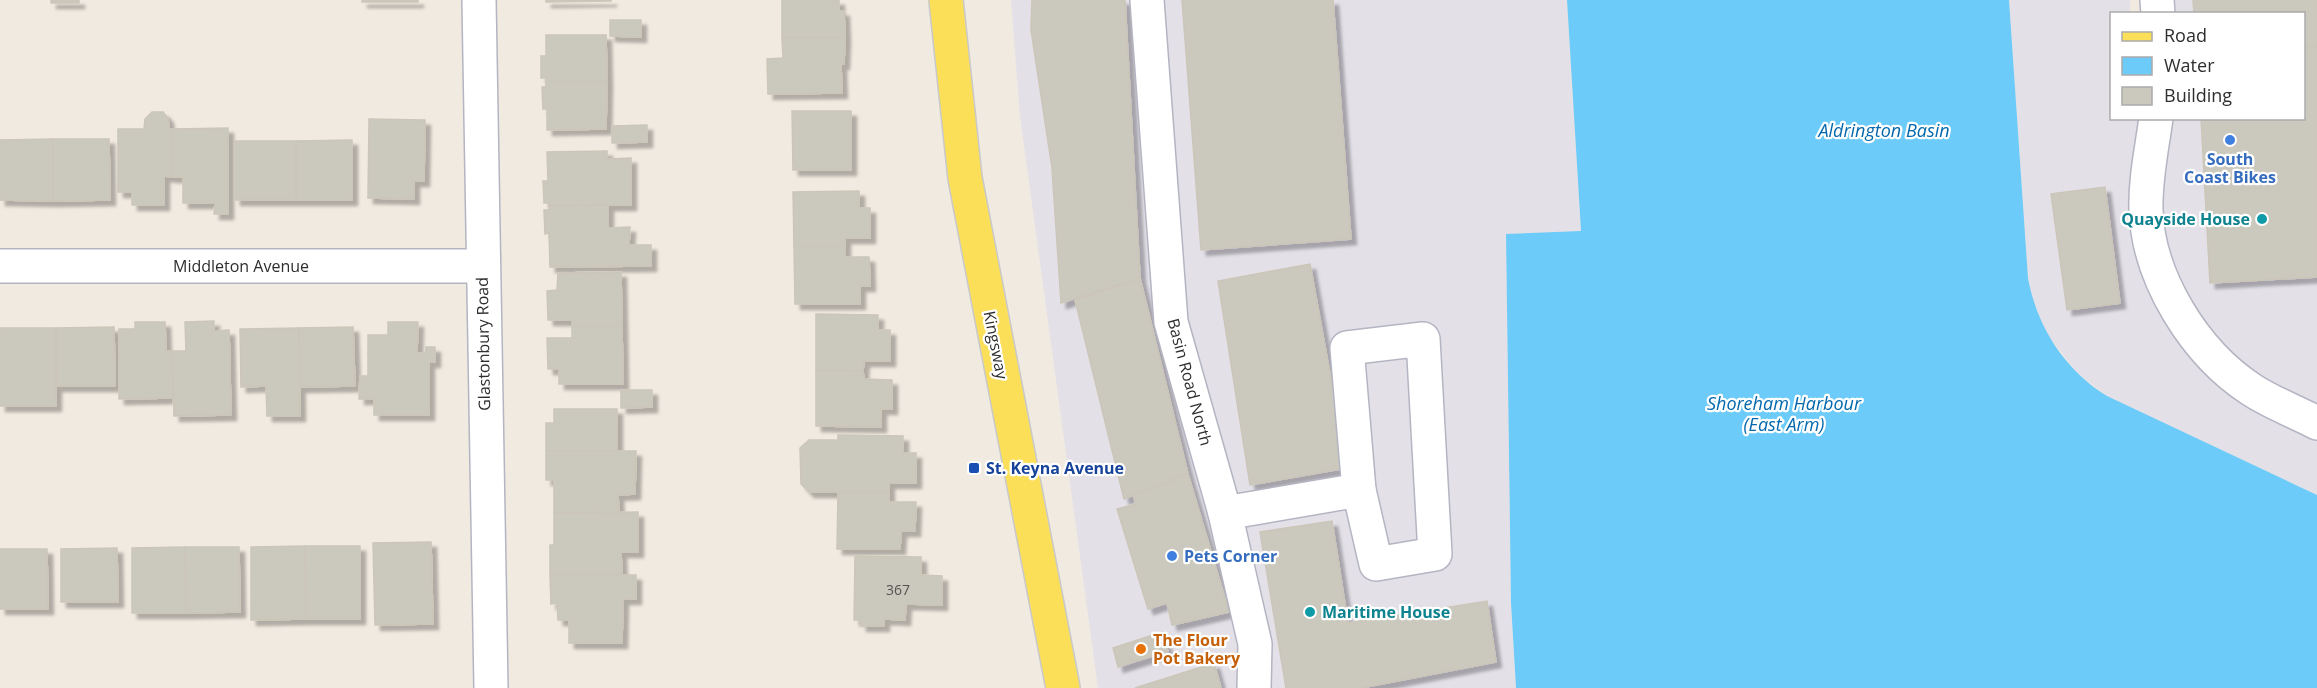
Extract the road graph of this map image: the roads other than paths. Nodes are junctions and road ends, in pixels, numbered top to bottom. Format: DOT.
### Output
graph roads {
  1 [pos="479,0"];
  2 [pos="946,0"];
  3 [pos="1147,0"];
  4 [pos="2156,120"];
  5 [pos="0,266"];
  6 [pos="481,266"];
  7 [pos="2317,423"];
  8 [pos="1359,490"];
  9 [pos="1226,513"];
  10 [pos="470,688"];
  11 [pos="490,688"];
  12 [pos="502,688"];
  13 [pos="1064,688"];
  14 [pos="1254,688"];
  1 -- 6 [label="street, Glastonbury Road"];
  2 -- 13 [label="main road, Kingsway"];
  3 -- 9 [label="street, Basin Road North"];
  4 -- 7 [label="street"];
  5 -- 6 [label="street, Middleton Avenue"];
  6 -- 11 [label="street, Glastonbury Road"];
  8 -- 8 [label="street"];
  8 -- 9 [label="street"];
  9 -- 14 [label="street, Basin Road North"];
  10 -- 11 [label="street"];
  11 -- 12 [label="street"];
}
